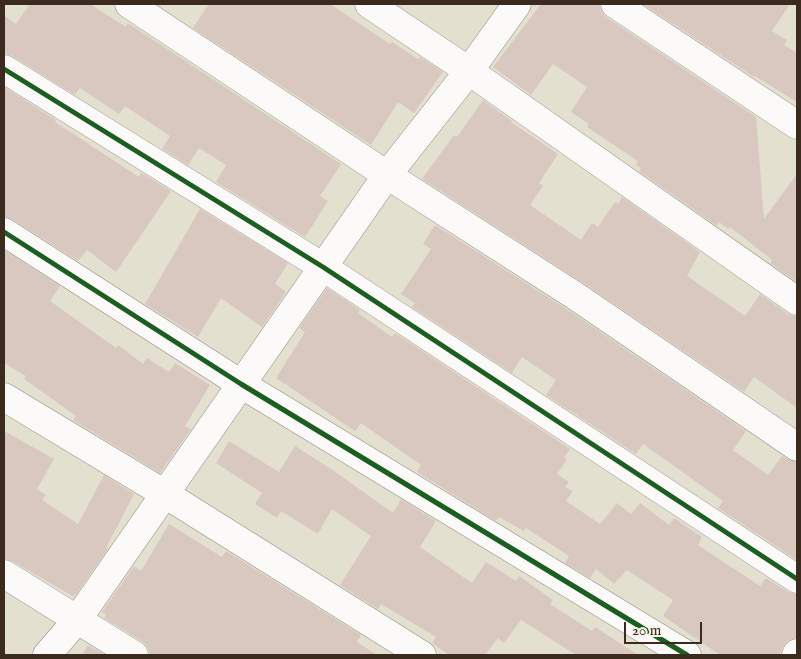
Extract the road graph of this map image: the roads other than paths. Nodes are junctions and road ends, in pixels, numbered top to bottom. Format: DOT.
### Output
graph roads {
  1 [pos="129,4"];
  2 [pos="369,4"];
  3 [pos="517,4"];
  4 [pos="615,4"];
  5 [pos="4,69"];
  6 [pos="469,71"];
  7 [pos="797,125"];
  8 [pos="387,175"];
  9 [pos="4,232"];
  10 [pos="323,267"];
  11 [pos="797,302"];
  12 [pos="242,384"];
  13 [pos="4,397"];
  14 [pos="797,447"];
  15 [pos="165,494"];
  16 [pos="4,574"];
  17 [pos="797,579"];
  18 [pos="77,620"];
  19 [pos="47,655"];
  20 [pos="134,655"];
  21 [pos="422,655"];
  22 [pos="687,655"];
  1 -- 8 [label="street"];
  2 -- 6 [label="street"];
  3 -- 6 [label="street"];
  4 -- 7 [label="street"];
  5 -- 10 [label="street"];
  6 -- 8 [label="street"];
  6 -- 11 [label="street"];
  8 -- 10 [label="street"];
  8 -- 14 [label="street"];
  9 -- 12 [label="street"];
  10 -- 12 [label="street"];
  10 -- 17 [label="street"];
  12 -- 15 [label="street"];
  12 -- 22 [label="street"];
  13 -- 15 [label="street"];
  15 -- 18 [label="street"];
  15 -- 21 [label="street"];
  16 -- 18 [label="street"];
  18 -- 19 [label="street"];
  18 -- 20 [label="street"];
}
